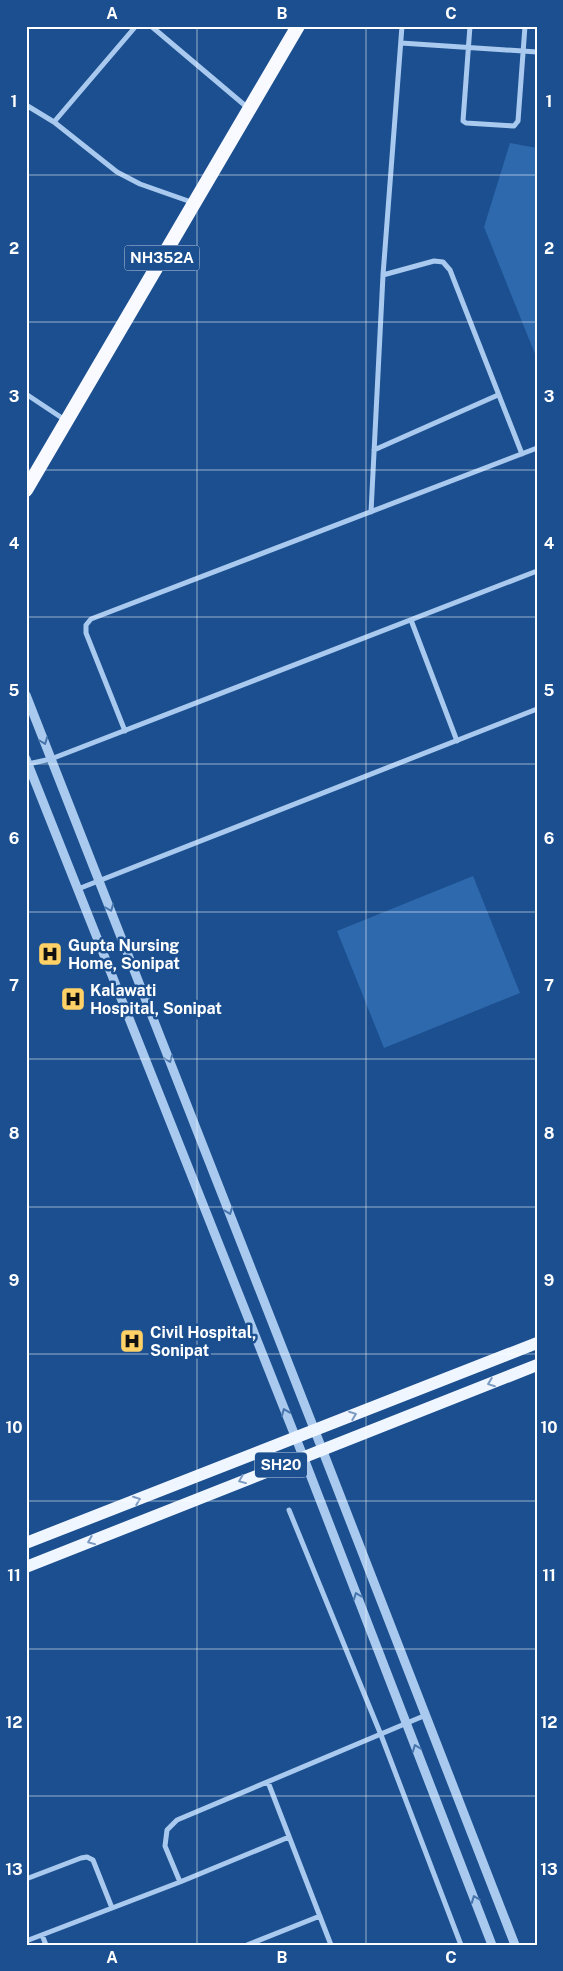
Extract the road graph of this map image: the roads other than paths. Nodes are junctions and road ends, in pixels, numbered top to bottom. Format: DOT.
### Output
graph roads {
  1 [pos="136,26"];
  2 [pos="151,26"];
  3 [pos="298,26"];
  4 [pos="402,26"];
  5 [pos="470,26"];
  6 [pos="525,26"];
  7 [pos="401,43"];
  8 [pos="469,47"];
  9 [pos="522,50"];
  10 [pos="537,52"];
  11 [pos="26,104"];
  12 [pos="249,109"];
  13 [pos="54,122"];
  14 [pos="194,204"];
  15 [pos="383,275"];
  16 [pos="26,394"];
  17 [pos="498,395"];
  18 [pos="66,421"];
  19 [pos="537,448"];
  20 [pos="374,450"];
  21 [pos="522,454"];
  22 [pos="28,484"];
  23 [pos="371,512"];
  24 [pos="537,571"];
  25 [pos="410,620"];
  26 [pos="26,695"];
  27 [pos="537,709"];
  28 [pos="125,730"];
  29 [pos="457,741"];
  30 [pos="51,759"];
  31 [pos="27,761"];
  32 [pos="99,881"];
  33 [pos="78,889"];
  34 [pos="537,1343"];
  35 [pos="537,1366"];
  36 [pos="315,1430"];
  37 [pos="295,1438"];
  38 [pos="322,1449"];
  39 [pos="303,1456"];
  40 [pos="290,1510"];
  41 [pos="26,1543"];
  42 [pos="26,1567"];
  43 [pos="426,1715"];
  44 [pos="406,1724"];
  45 [pos="381,1735"];
  46 [pos="268,1782"];
  47 [pos="289,1837"];
  48 [pos="26,1879"];
  49 [pos="180,1882"];
  50 [pos="112,1908"];
  51 [pos="320,1916"];
  52 [pos="42,1934"];
  53 [pos="26,1941"];
  54 [pos="46,1945"];
  55 [pos="247,1945"];
  56 [pos="331,1945"];
  57 [pos="461,1945"];
  58 [pos="492,1945"];
  59 [pos="515,1945"];
  1 -- 13 [label="street"];
  2 -- 12 [label="street"];
  3 -- 12 [label="highway, NH352A"];
  4 -- 7 [label="street"];
  5 -- 8 [label="street"];
  6 -- 9 [label="street"];
  7 -- 8 [label="street"];
  7 -- 15 [label="street"];
  8 -- 9 [label="street"];
  8 -- 9 [label="street"];
  9 -- 10 [label="street"];
  11 -- 13 [label="street"];
  12 -- 14 [label="highway, NH352A"];
  13 -- 14 [label="street"];
  14 -- 18 [label="highway, NH352A"];
  15 -- 17 [label="street"];
  15 -- 20 [label="street"];
  16 -- 18 [label="street"];
  17 -- 20 [label="street"];
  17 -- 21 [label="street"];
  18 -- 22 [label="highway, NH352A"];
  19 -- 21 [label="street"];
  20 -- 23 [label="street"];
  21 -- 23 [label="street"];
  23 -- 28 [label="street"];
  24 -- 25 [label="street"];
  25 -- 28 [label="street"];
  25 -- 29 [label="street"];
  26 -- 30 [label="street, one-way"];
  27 -- 29 [label="street"];
  28 -- 30 [label="street"];
  29 -- 32 [label="street"];
  30 -- 31 [label="street"];
  30 -- 32 [label="street"];
  31 -- 33 [label="street"];
  32 -- 33 [label="street"];
  32 -- 36 [label="street, one-way"];
  37 -- 33 [label="street, one-way"];
  36 -- 34 [label="main road, SH20, one-way"];
  35 -- 38 [label="main road, SH20, one-way"];
  36 -- 37 [label="main road, SH20"];
  36 -- 38 [label="street"];
  37 -- 39 [label="street"];
  41 -- 37 [label="main road, SH20, one-way"];
  38 -- 39 [label="main road, SH20"];
  38 -- 43 [label="street"];
  39 -- 42 [label="main road, SH20, one-way"];
  44 -- 39 [label="street, one-way"];
  40 -- 45 [label="street"];
  43 -- 44 [label="street"];
  43 -- 59 [label="street"];
  44 -- 45 [label="street"];
  58 -- 44 [label="street, one-way"];
  45 -- 46 [label="street"];
  45 -- 57 [label="street"];
  46 -- 47 [label="street"];
  46 -- 49 [label="street"];
  47 -- 49 [label="street"];
  47 -- 51 [label="street"];
  48 -- 50 [label="street"];
  49 -- 50 [label="street"];
  50 -- 52 [label="street"];
  51 -- 55 [label="street"];
  51 -- 56 [label="street"];
  52 -- 53 [label="street"];
  52 -- 54 [label="street"];
}
